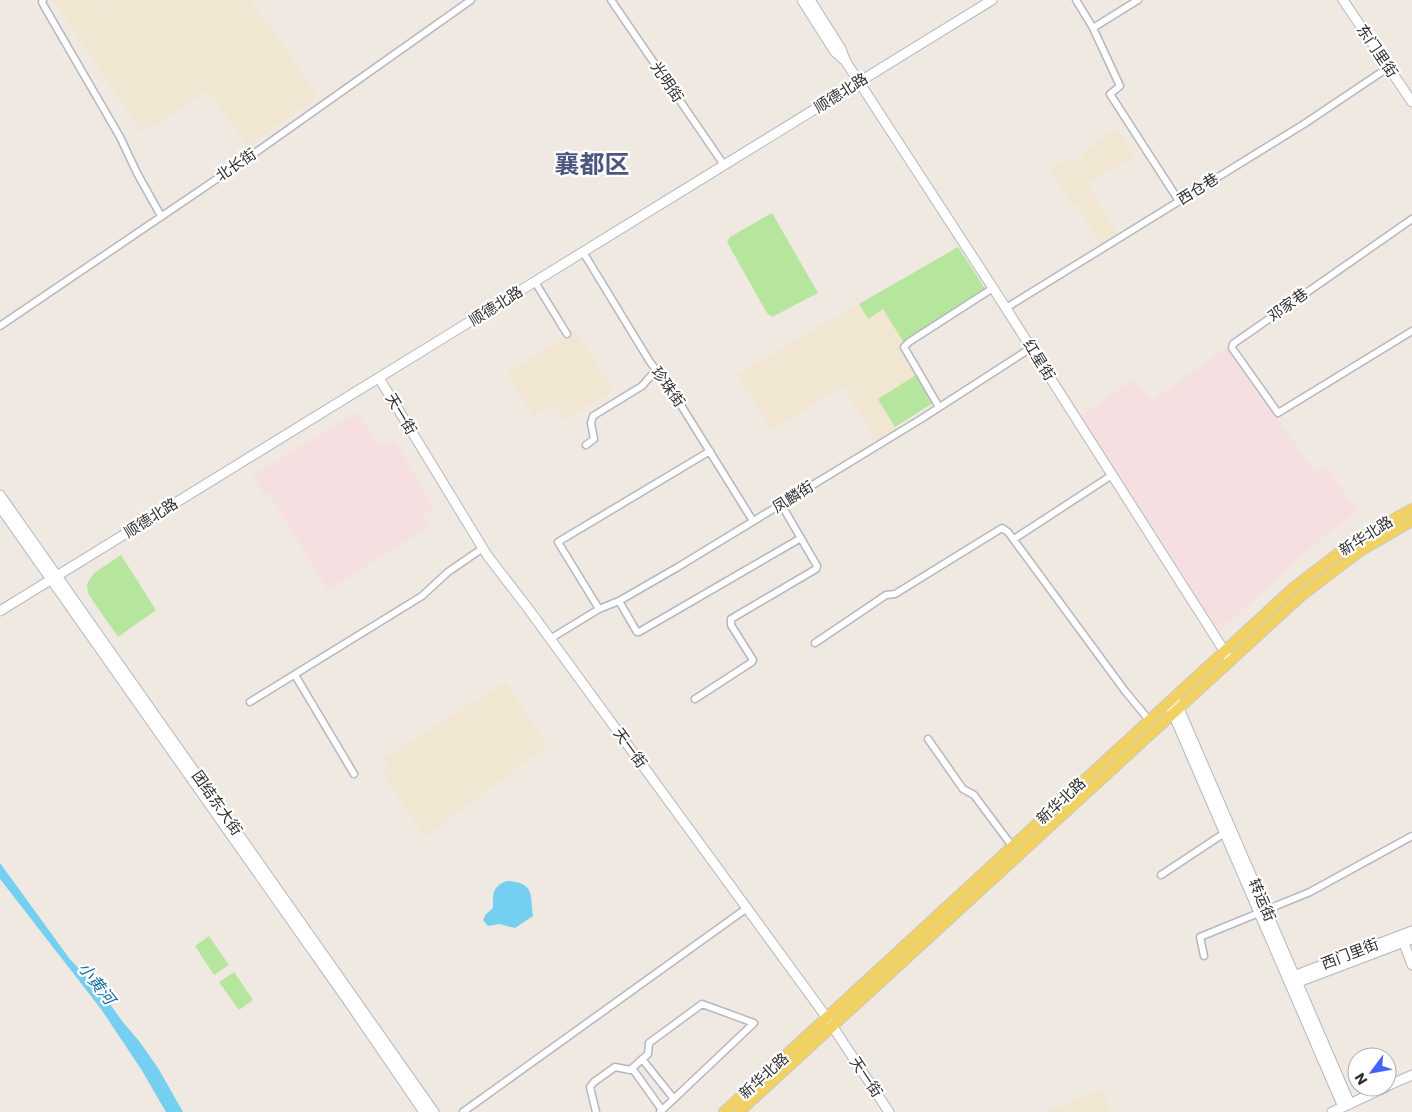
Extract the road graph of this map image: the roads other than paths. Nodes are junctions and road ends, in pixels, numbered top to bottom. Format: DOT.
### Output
graph roads {
  1 [pos="43,0"];
  2 [pos="471,0"];
  3 [pos="611,0"];
  4 [pos="802,0"];
  5 [pos="810,0"];
  6 [pos="992,0"];
  7 [pos="1076,0"];
  8 [pos="1138,0"];
  9 [pos="1343,0"];
  10 [pos="1093,28"];
  11 [pos="846,62"];
  12 [pos="1389,67"];
  13 [pos="859,82"];
  14 [pos="1412,102"];
  15 [pos="724,165"];
  16 [pos="1179,201"];
  17 [pos="161,216"];
  18 [pos="1412,219"];
  19 [pos="584,252"];
  20 [pos="535,282"];
  21 [pos="993,288"];
  22 [pos="1006,308"];
  23 [pos="0,326"];
  24 [pos="1412,331"];
  25 [pos="567,334"];
  26 [pos="1031,348"];
  27 [pos="656,370"];
  28 [pos="379,378"];
  29 [pos="940,407"];
  30 [pos="586,446"];
  31 [pos="710,451"];
  32 [pos="1112,475"];
  33 [pos="0,495"];
  34 [pos="781,504"];
  35 [pos="0,508"];
  36 [pos="1412,509"];
  37 [pos="754,521"];
  38 [pos="1412,521"];
  39 [pos="801,538"];
  40 [pos="1014,540"];
  41 [pos="483,548"];
  42 [pos="54,578"];
  43 [pos="619,601"];
  44 [pos="598,609"];
  45 [pos="0,611"];
  46 [pos="550,639"];
  47 [pos="815,643"];
  48 [pos="1224,650"];
  49 [pos="1230,660"];
  50 [pos="294,675"];
  51 [pos="695,699"];
  52 [pos="1171,699"];
  53 [pos="250,702"];
  54 [pos="1176,710"];
  55 [pos="1149,720"];
  56 [pos="928,739"];
  57 [pos="354,774"];
  58 [pos="1228,831"];
  59 [pos="1412,836"];
  60 [pos="1012,846"];
  61 [pos="1161,875"];
  62 [pos="747,908"];
  63 [pos="1263,912"];
  64 [pos="1412,931"];
  65 [pos="1405,939"];
  66 [pos="1204,956"];
  67 [pos="1412,965"];
  68 [pos="1292,980"];
  69 [pos="830,1022"];
  70 [pos="642,1059"];
  71 [pos="632,1068"];
  72 [pos="1412,1075"];
  73 [pos="1397,1082"];
  74 [pos="1365,1097"];
  75 [pos="674,1099"];
  76 [pos="1346,1106"];
  77 [pos="661,1111"];
  78 [pos="424,1112"];
  79 [pos="434,1112"];
  80 [pos="464,1112"];
  81 [pos="596,1112"];
  82 [pos="724,1112"];
  83 [pos="739,1112"];
  84 [pos="890,1112"];
  85 [pos="1332,1112"];
  1 -- 17 [label="street"];
  2 -- 17 [label="street, 北长街"];
  3 -- 15 [label="street, 光明街"];
  4 -- 11 [label="street, 红星街"];
  5 -- 11 [label="street, 红星街"];
  6 -- 13 [label="street, 顺德北路"];
  7 -- 10 [label="street"];
  8 -- 10 [label="street"];
  9 -- 12 [label="street, 东门里街"];
  10 -- 16 [label="street"];
  11 -- 13 [label="street, 红星街"];
  12 -- 14 [label="street, 东门里街"];
  12 -- 16 [label="street, 西仓巷"];
  13 -- 15 [label="street, 顺德北路"];
  13 -- 21 [label="street, 红星街"];
  15 -- 19 [label="street, 顺德北路"];
  16 -- 22 [label="street, 西仓巷"];
  17 -- 23 [label="street, 北长街"];
  18 -- 24 [label="street, 邓家巷"];
  19 -- 20 [label="street, 顺德北路"];
  19 -- 27 [label="street, 珍珠街"];
  20 -- 25 [label="street"];
  20 -- 28 [label="street, 顺德北路"];
  21 -- 22 [label="street, 红星街"];
  21 -- 29 [label="street"];
  22 -- 26 [label="street, 红星街"];
  26 -- 29 [label="street, 凤麟街"];
  26 -- 32 [label="street, 红星街"];
  27 -- 30 [label="street"];
  27 -- 31 [label="street, 珍珠街"];
  28 -- 41 [label="street, 天一街"];
  28 -- 42 [label="street, 顺德北路"];
  29 -- 34 [label="street, 凤麟街"];
  31 -- 37 [label="street, 珍珠街"];
  31 -- 44 [label="street"];
  32 -- 40 [label="street"];
  32 -- 48 [label="street, 红星街"];
  33 -- 42 [label="street, 团结东大街"];
  34 -- 37 [label="street, 凤麟街"];
  34 -- 39 [label="street"];
  35 -- 42 [label="street, 团结东大街"];
  36 -- 48 [label="main road, 新华北路"];
  37 -- 43 [label="street, 凤麟街"];
  38 -- 49 [label="main road, 新华北路"];
  39 -- 43 [label="street"];
  39 -- 51 [label="street"];
  40 -- 47 [label="street"];
  40 -- 55 [label="street"];
  41 -- 46 [label="street, 天一街"];
  41 -- 50 [label="street"];
  42 -- 45 [label="street, 顺德北路"];
  42 -- 78 [label="street, 团结东大街"];
  42 -- 79 [label="street, 团结东大街"];
  43 -- 44 [label="street, 凤麟街"];
  44 -- 46 [label="street, 凤麟街"];
  46 -- 62 [label="street, 天一街"];
  48 -- 49 [label="street, 红星街"];
  48 -- 52 [label="main road, 新华北路"];
  49 -- 54 [label="main road, 新华北路"];
  50 -- 53 [label="street"];
  50 -- 57 [label="street"];
  52 -- 54 [label="street, 转运街"];
  52 -- 55 [label="main road, 新华北路"];
  54 -- 58 [label="street, 转运街"];
  54 -- 69 [label="main road, 新华北路"];
  55 -- 60 [label="main road, 新华北路"];
  56 -- 60 [label="street"];
  58 -- 61 [label="street"];
  58 -- 63 [label="street, 转运街"];
  59 -- 63 [label="street"];
  60 -- 69 [label="main road, 新华北路"];
  62 -- 69 [label="street, 天一街"];
  62 -- 80 [label="street"];
  63 -- 66 [label="street"];
  63 -- 68 [label="street, 转运街"];
  64 -- 65 [label="street"];
  65 -- 67 [label="street"];
  65 -- 68 [label="street"];
  68 -- 76 [label="street, 转运街"];
  69 -- 82 [label="main road, 新华北路"];
  69 -- 83 [label="main road, 新华北路"];
  69 -- 84 [label="street, 天一街"];
  70 -- 71 [label="street"];
  70 -- 75 [label="street"];
  70 -- 75 [label="street"];
  71 -- 77 [label="street"];
  71 -- 81 [label="street"];
  72 -- 73 [label="street"];
  74 -- 76 [label="street"];
  75 -- 77 [label="street"];
  76 -- 85 [label="street"];
}
